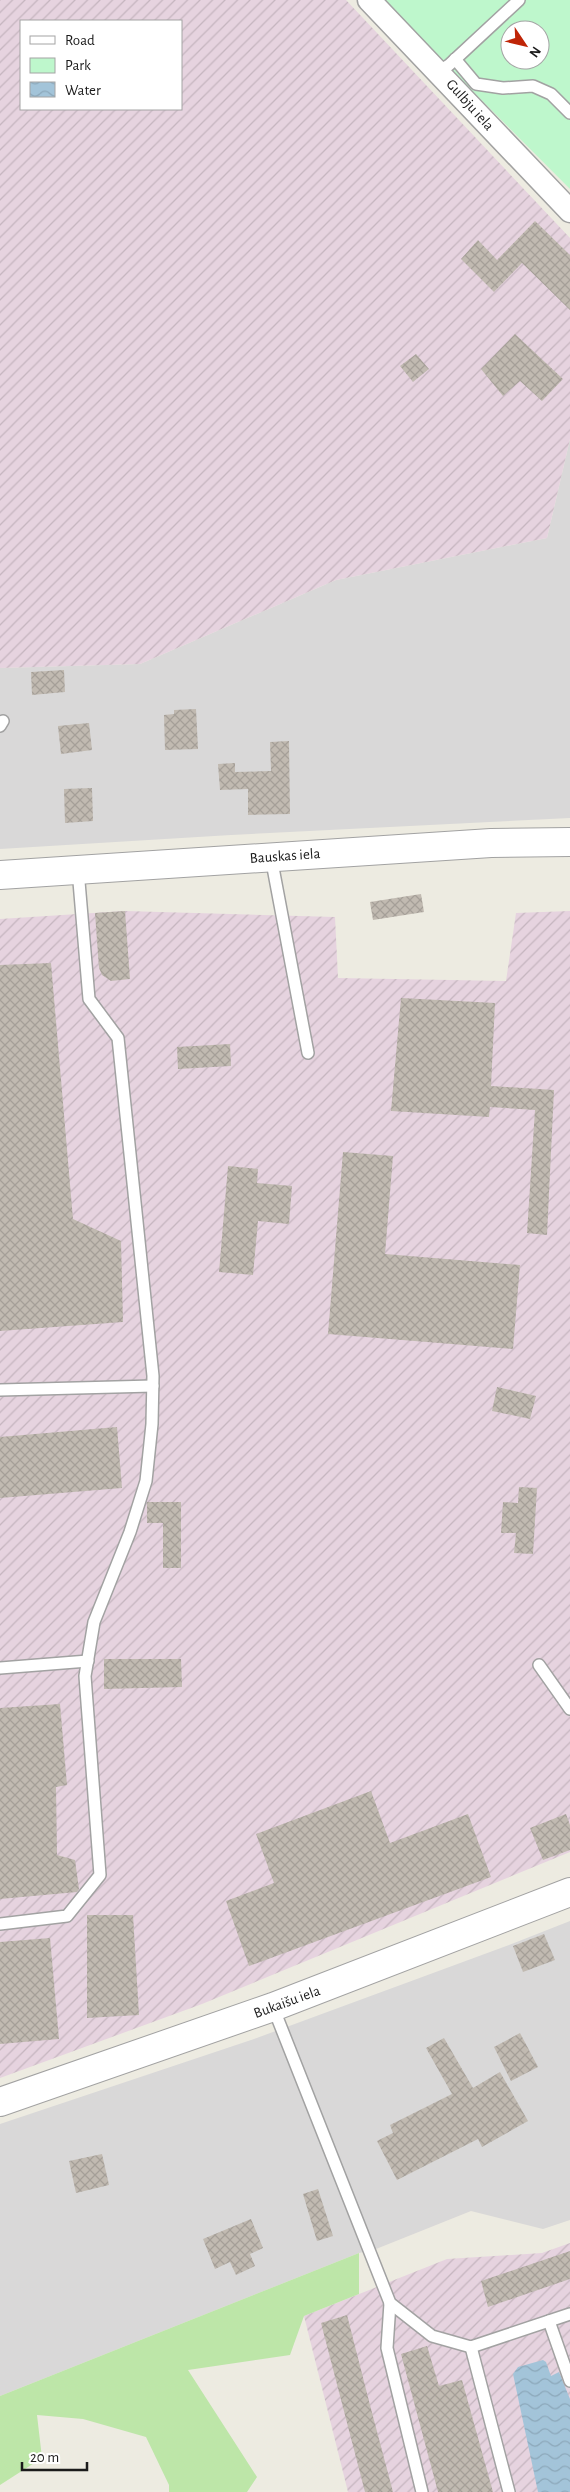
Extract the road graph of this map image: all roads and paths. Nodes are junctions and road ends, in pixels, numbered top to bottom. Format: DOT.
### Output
graph roads {
  1 [pos="369,0"];
  2 [pos="519,0"];
  3 [pos="447,65"];
  4 [pos="570,113"];
  5 [pos="570,211"];
  6 [pos="570,842"];
  7 [pos="271,857"];
  8 [pos="78,870"];
  9 [pos="0,875"];
  10 [pos="308,1053"];
  11 [pos="153,1386"];
  12 [pos="0,1390"];
  13 [pos="88,1661"];
  14 [pos="538,1665"];
  15 [pos="0,1668"];
  16 [pos="570,1709"];
  17 [pos="570,1892"];
  18 [pos="0,1924"];
  19 [pos="273,2008"];
  20 [pos="0,2102"];
  21 [pos="390,2303"];
  22 [pos="570,2314"];
  23 [pos="549,2321"];
  24 [pos="471,2347"];
  25 [pos="570,2381"];
  26 [pos="422,2492"];
  27 [pos="509,2492"];
  1 -- 3 [label="street, Gulbju iela"];
  2 -- 3 [label="lane"];
  3 -- 4 [label="lane"];
  3 -- 5 [label="street, Gulbju iela"];
  6 -- 7 [label="street, Bauskas iela"];
  7 -- 8 [label="street, Bauskas iela"];
  7 -- 10 [label="lane"];
  8 -- 9 [label="street, Bauskas iela"];
  8 -- 11 [label="lane"];
  11 -- 12 [label="lane"];
  11 -- 13 [label="lane"];
  13 -- 15 [label="lane"];
  13 -- 18 [label="lane"];
  14 -- 16 [label="lane"];
  17 -- 19 [label="street, Bukaišu iela"];
  19 -- 20 [label="street, Bukaišu iela"];
  19 -- 21 [label="lane"];
  21 -- 24 [label="lane"];
  21 -- 26 [label="lane"];
  22 -- 23 [label="lane"];
  23 -- 24 [label="lane"];
  23 -- 25 [label="lane"];
  24 -- 27 [label="lane"];
}
